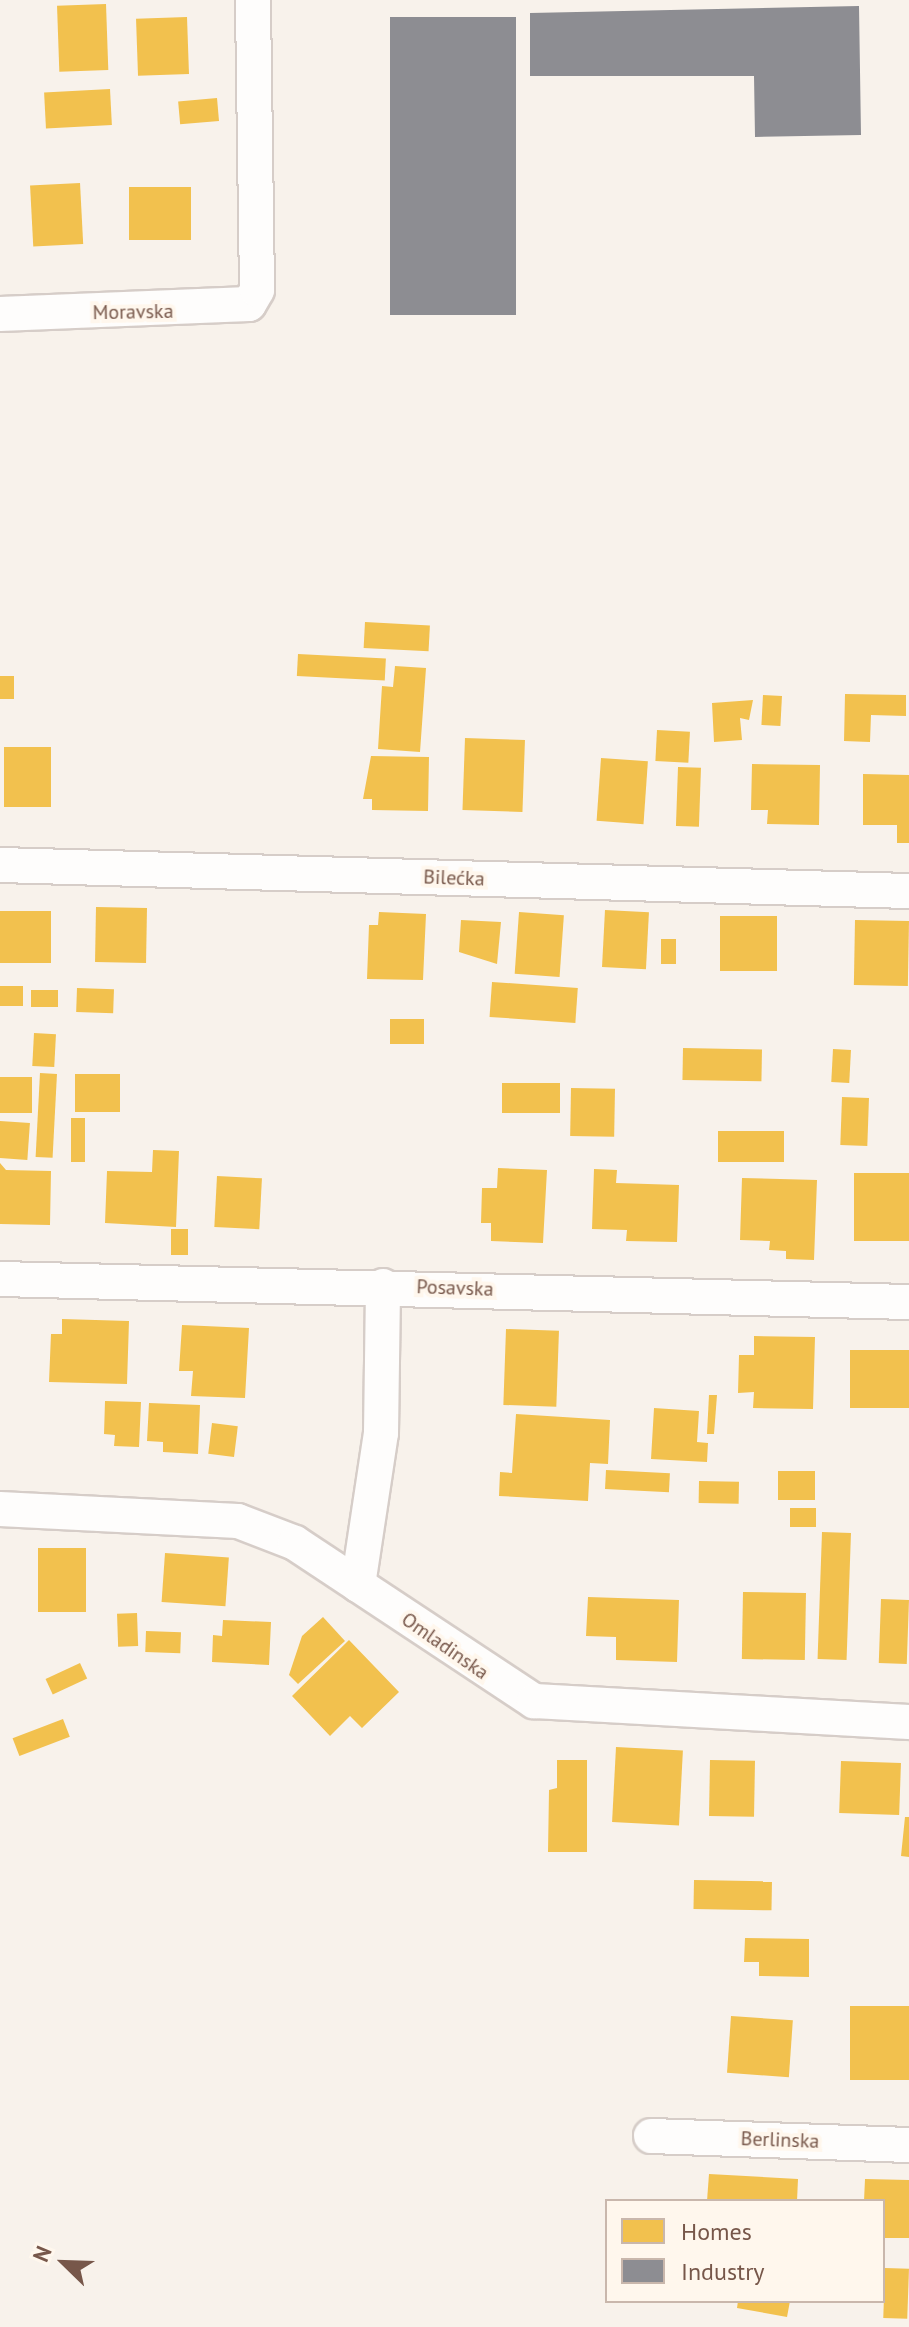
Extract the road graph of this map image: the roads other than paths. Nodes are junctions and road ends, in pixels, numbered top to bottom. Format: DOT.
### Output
graph roads {
  1 [pos="253,0"];
  2 [pos="0,314"];
  3 [pos="0,865"];
  4 [pos="909,891"];
  5 [pos="0,1279"];
  6 [pos="383,1286"];
  7 [pos="909,1302"];
  8 [pos="0,1509"];
  9 [pos="358,1585"];
  10 [pos="909,1722"];
  11 [pos="651,2136"];
  12 [pos="909,2145"];
  1 -- 2 [label="street, Moravska"];
  3 -- 4 [label="street, Bilećka"];
  5 -- 6 [label="street, Posavska"];
  6 -- 7 [label="street, Posavska"];
  6 -- 9 [label="street"];
  8 -- 9 [label="street, Omladinska"];
  9 -- 10 [label="street, Omladinska"];
  11 -- 12 [label="street, Berlinska"];
}
